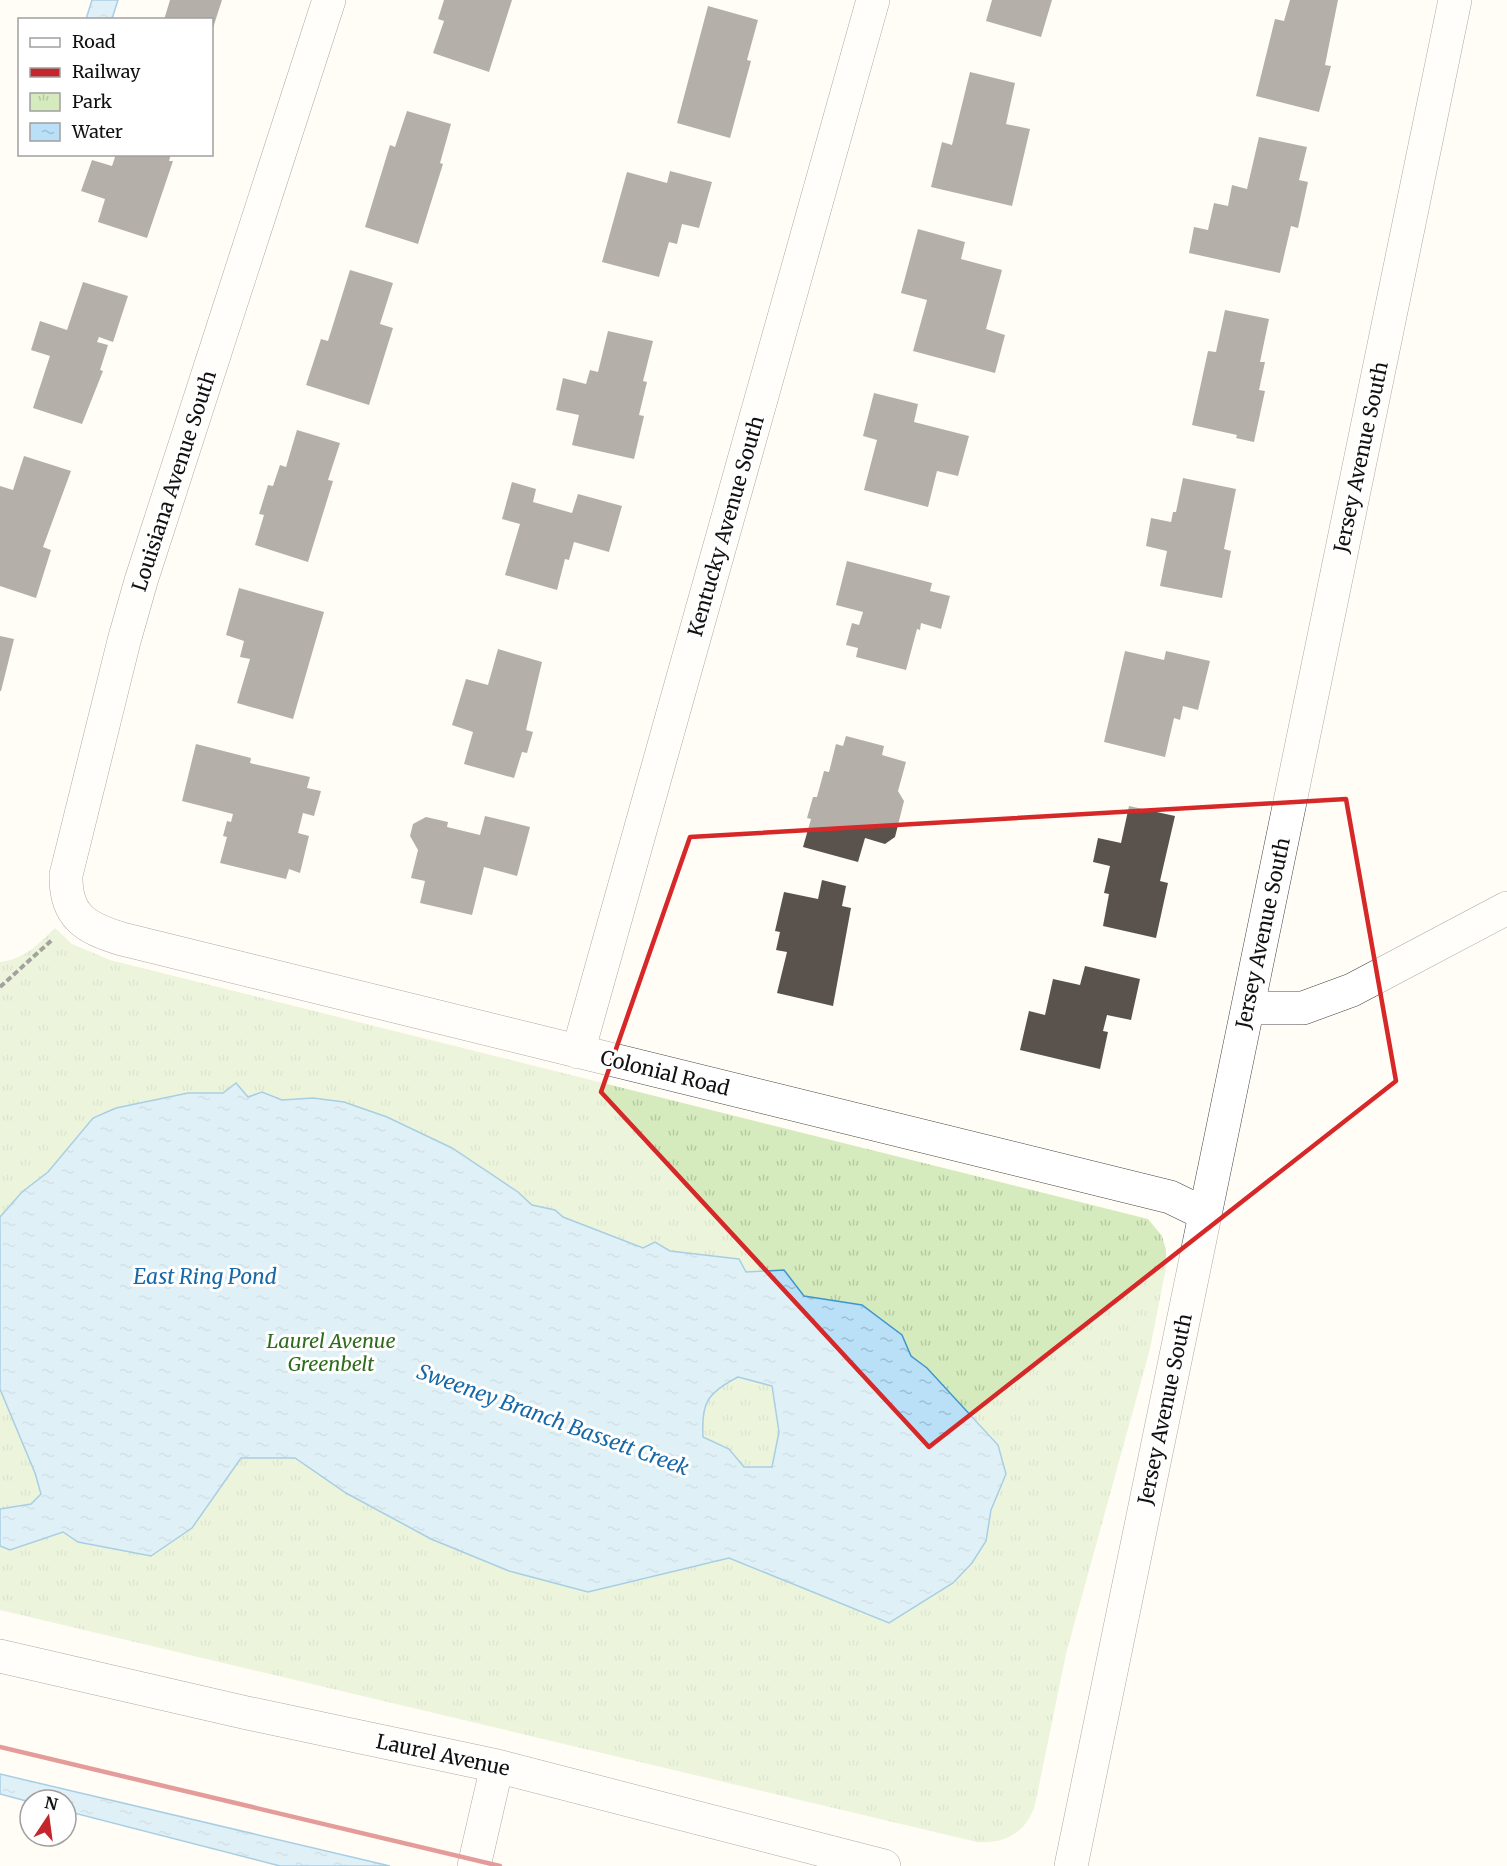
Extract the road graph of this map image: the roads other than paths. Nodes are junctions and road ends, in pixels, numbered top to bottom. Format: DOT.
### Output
graph roads {
  1 [pos="329,0"];
  2 [pos="873,0"];
  3 [pos="1455,0"];
  4 [pos="1507,908"];
  5 [pos="122,939"];
  6 [pos="1248,1008"];
  7 [pos="578,1052"];
  8 [pos="1205,1214"];
  9 [pos="0,1656"];
  10 [pos="497,1766"];
  11 [pos="474,1866"];
  12 [pos="884,1866"];
  13 [pos="1071,1866"];
  1 -- 5 [label="street, Louisiana Avenue South"];
  2 -- 7 [label="street, Kentucky Avenue South"];
  3 -- 6 [label="street, Jersey Avenue South"];
  4 -- 6 [label="street"];
  5 -- 7 [label="street, Colonial Road"];
  6 -- 8 [label="street, Jersey Avenue South"];
  7 -- 8 [label="street, Colonial Road"];
  8 -- 13 [label="street, Jersey Avenue South"];
  9 -- 10 [label="street, Laurel Avenue"];
  10 -- 11 [label="street"];
  10 -- 12 [label="street, Laurel Avenue"];
}
